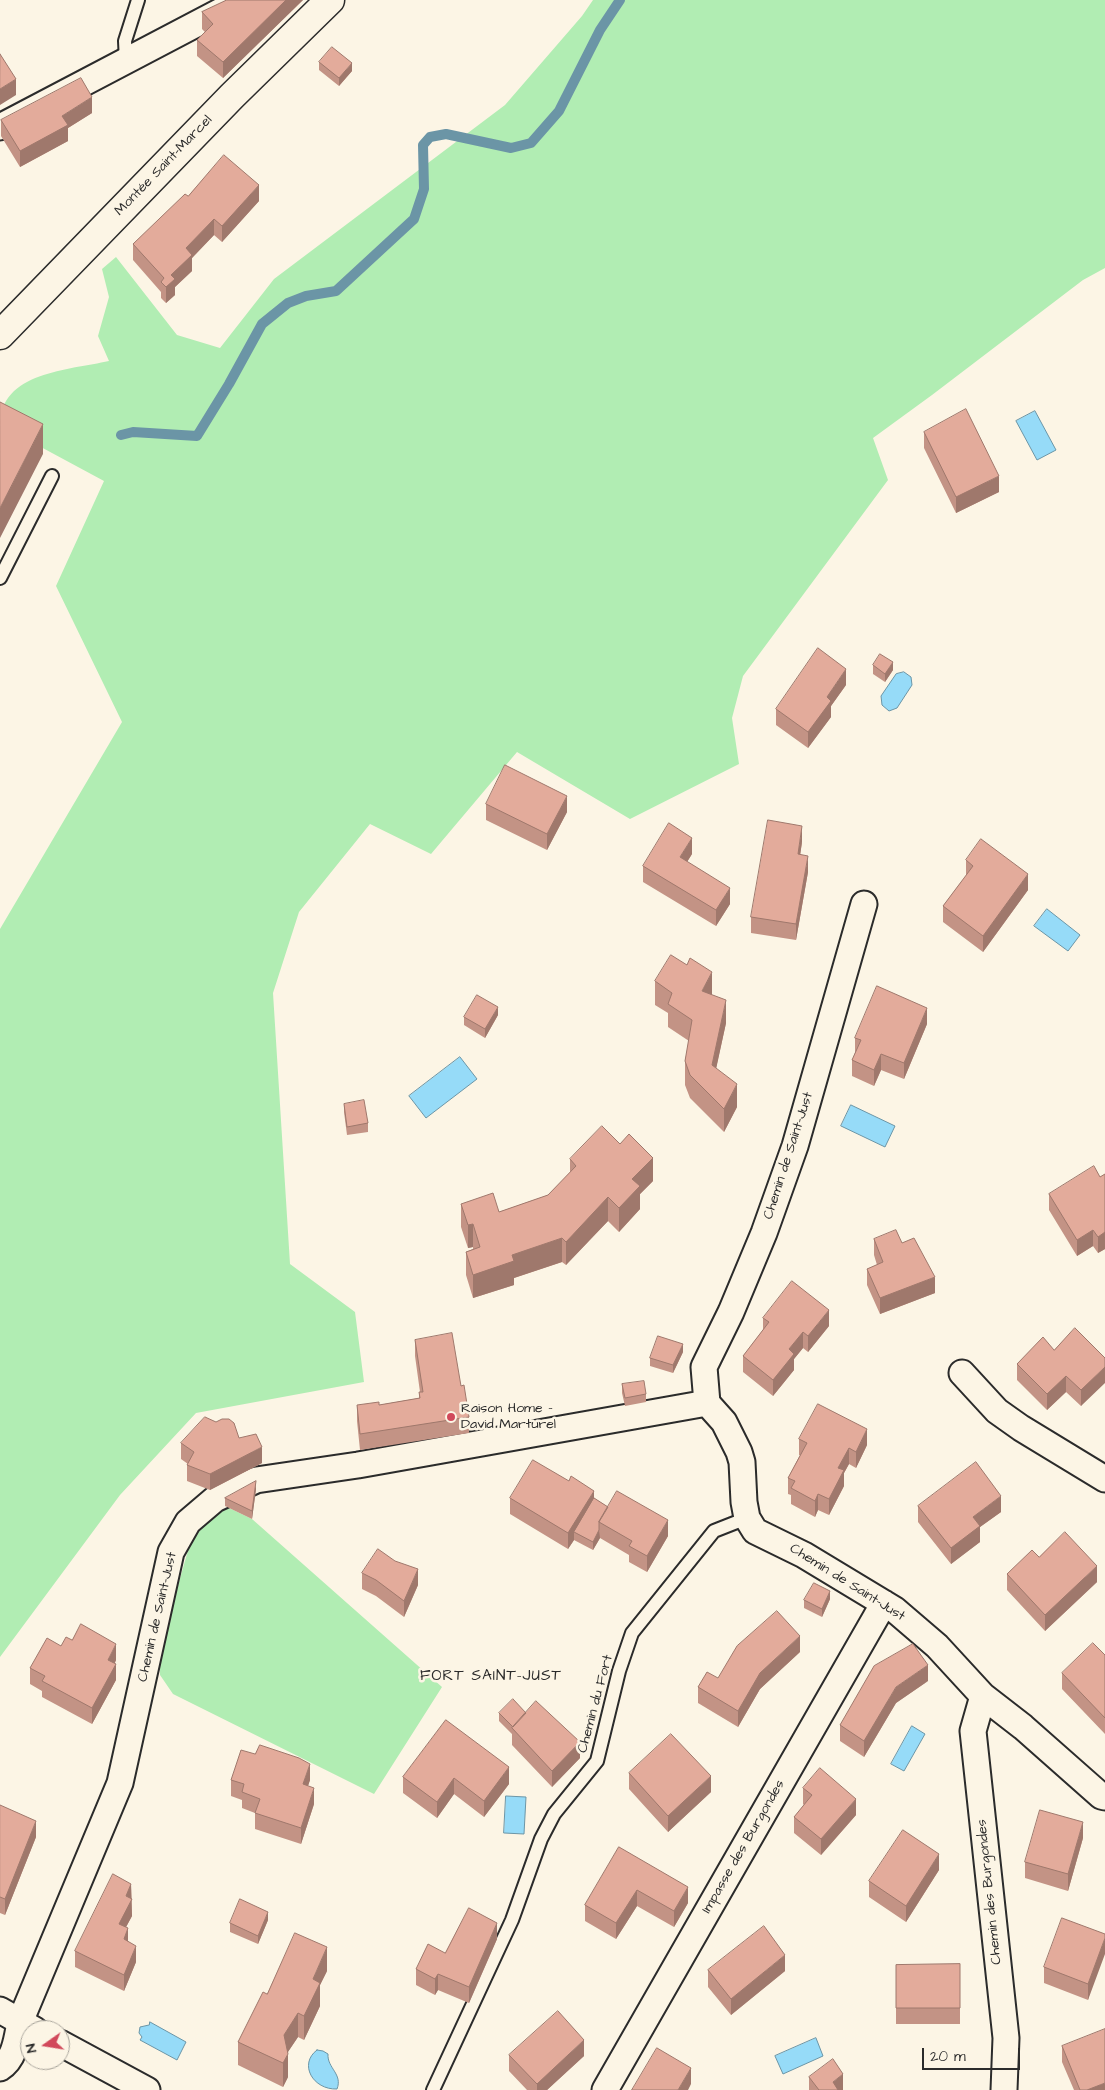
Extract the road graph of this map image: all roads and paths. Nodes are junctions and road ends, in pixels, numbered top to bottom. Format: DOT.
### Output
graph roads {
  1 [pos="138,0"];
  2 [pos="242,0"];
  3 [pos="330,0"];
  4 [pos="126,61"];
  5 [pos="0,127"];
  6 [pos="0,335"];
  7 [pos="52,476"];
  8 [pos="0,578"];
  9 [pos="864,904"];
  10 [pos="962,1373"];
  11 [pos="707,1403"];
  12 [pos="1105,1479"];
  13 [pos="747,1518"];
  14 [pos="884,1603"];
  15 [pos="983,1696"];
  16 [pos="1105,1797"];
  17 [pos="18,2021"];
  18 [pos="70,2048"];
  19 [pos="0,2068"];
  20 [pos="147,2090"];
  21 [pos="433,2090"];
  22 [pos="605,2090"];
  23 [pos="1004,2090"];
  1 -- 4 [label="lane"];
  2 -- 4 [label="street"];
  3 -- 6 [label="main road, Montée Saint-Marcel"];
  4 -- 5 [label="street"];
  7 -- 8 [label="lane"];
  9 -- 11 [label="street, Chemin de Saint-Just"];
  10 -- 12 [label="street"];
  11 -- 13 [label="street"];
  11 -- 17 [label="street, Chemin de Saint-Just"];
  13 -- 14 [label="street, Chemin de Saint-Just"];
  13 -- 21 [label="lane, Chemin du Fort"];
  14 -- 15 [label="street, Chemin de Saint-Just"];
  14 -- 22 [label="street, Impasse des Burgondes"];
  15 -- 16 [label="street, Chemin de Saint-Just"];
  15 -- 23 [label="street, Chemin des Burgondes"];
  17 -- 19 [label="street, Chemin de Saint-Just"];
  18 -- 20 [label="street"];
}
